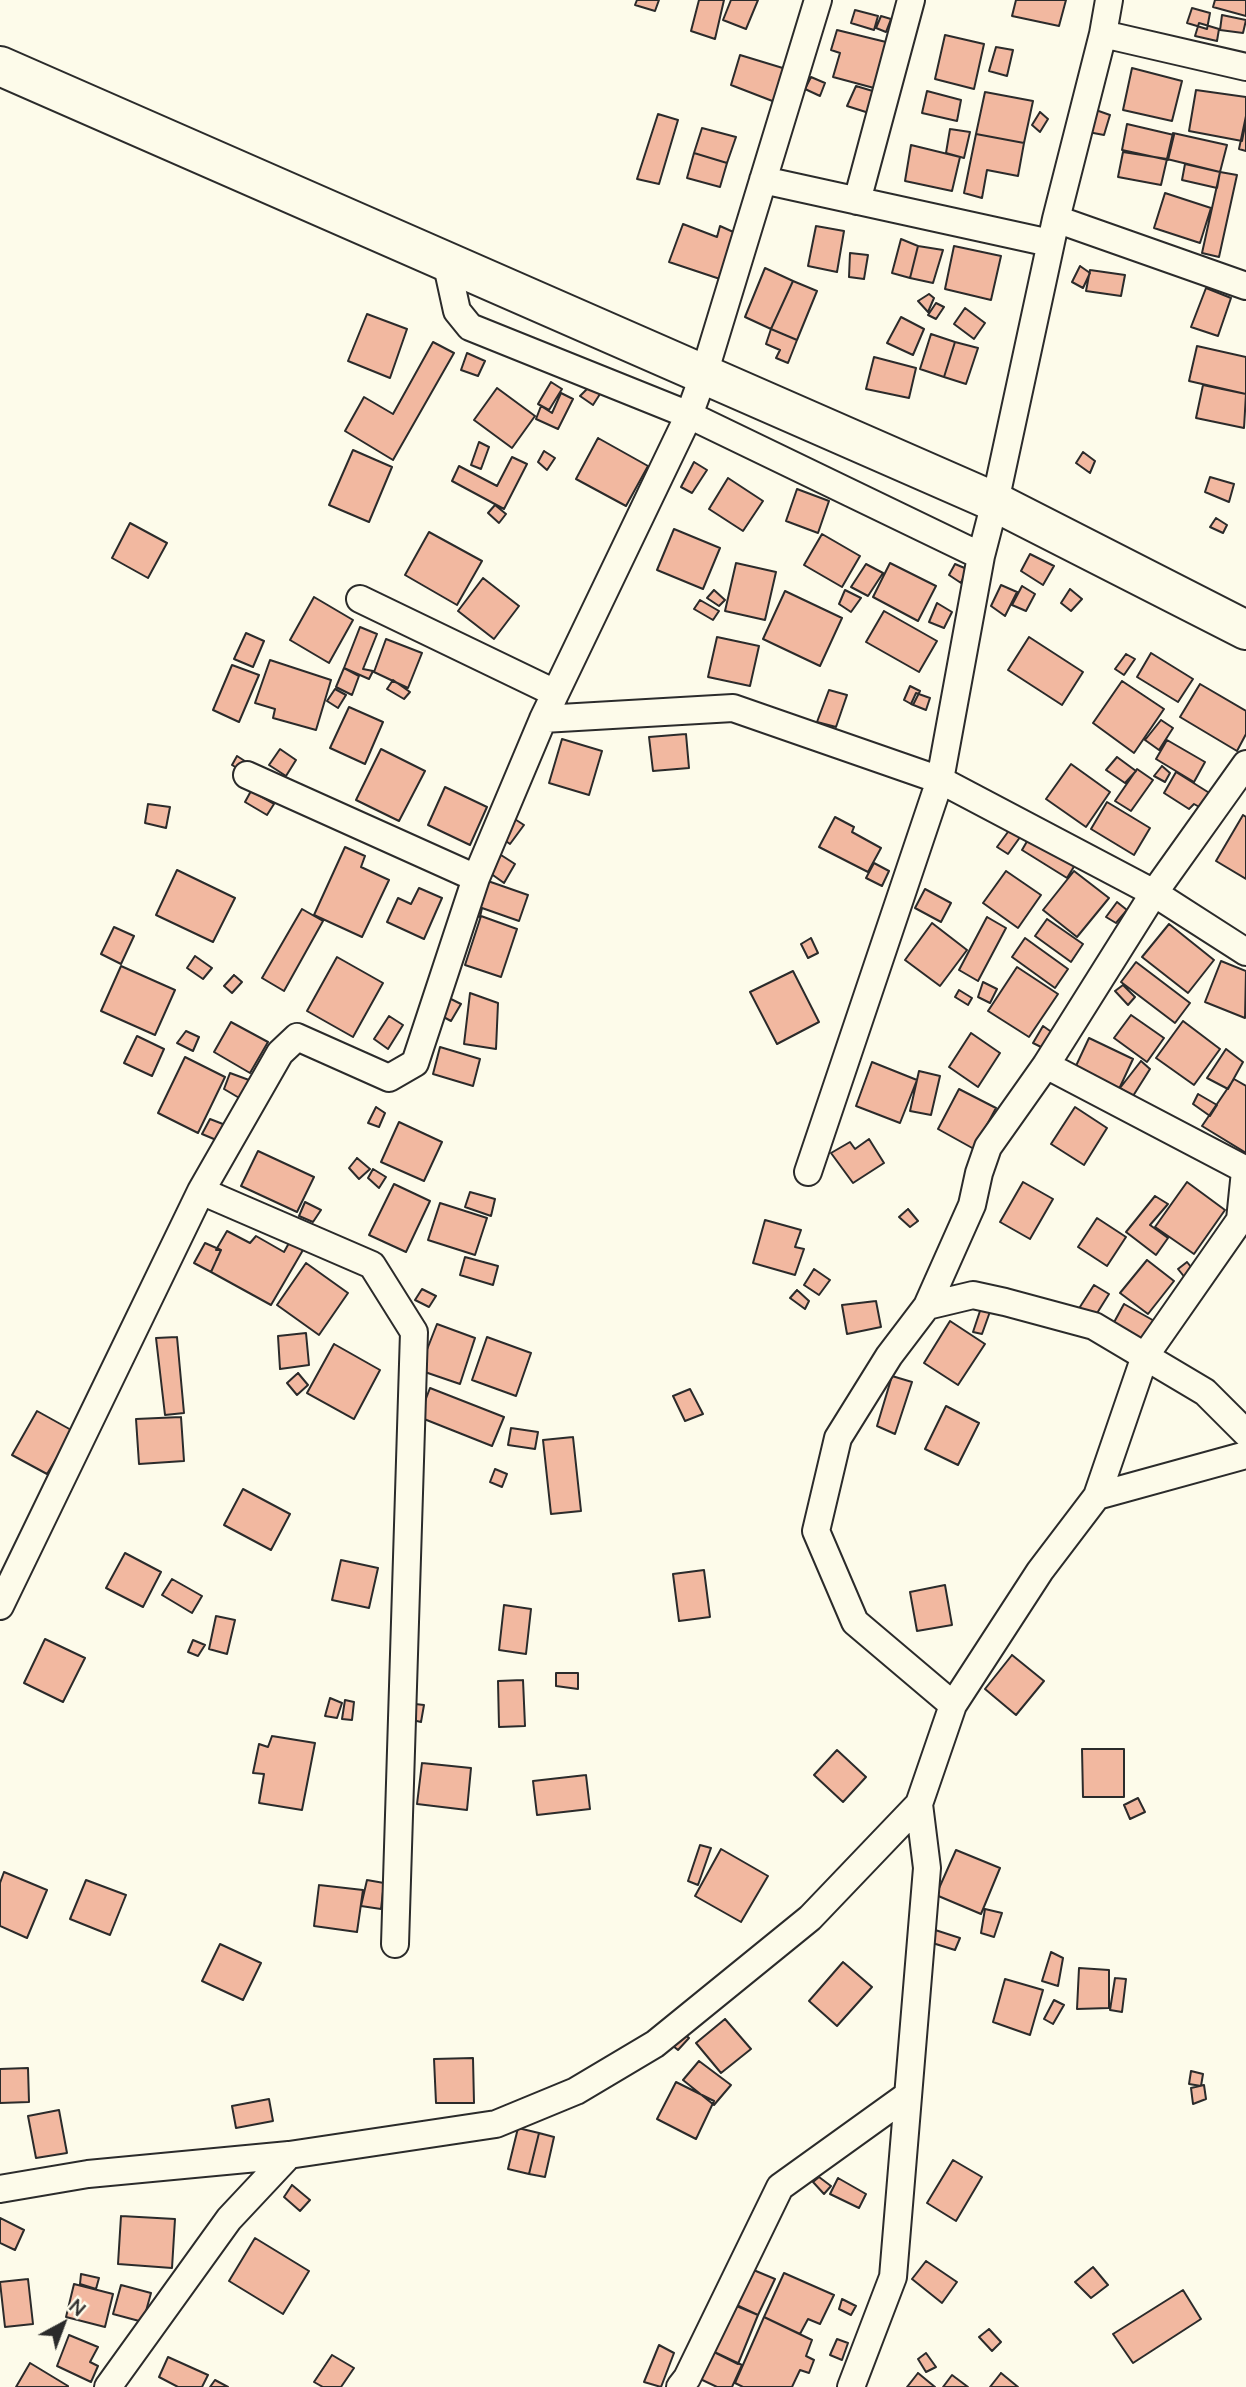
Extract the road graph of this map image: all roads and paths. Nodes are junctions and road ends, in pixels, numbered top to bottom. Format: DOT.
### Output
graph roads {
  1 [pos="818,0"];
  2 [pos="911,0"];
  3 [pos="1109,0"];
  4 [pos="1103,34"];
  5 [pos="0,66"];
  6 [pos="1246,67"];
  7 [pos="763,180"];
  8 [pos="857,201"];
  9 [pos="1053,231"];
  10 [pos="446,261"];
  11 [pos="1246,286"];
  12 [pos="704,374"];
  13 [pos="689,415"];
  14 [pos="995,502"];
  15 [pos="981,556"];
  16 [pos="360,599"];
  17 [pos="1246,630"];
  18 [pos="555,694"];
  19 [pos="543,719"];
  20 [pos="1246,764"];
  21 [pos="247,775"];
  22 [pos="940,780"];
  23 [pos="476,878"];
  24 [pos="1154,893"];
  25 [pos="1246,952"];
  26 [pos="1046,1065"];
  27 [pos="1245,1171"];
  28 [pos="808,1172"];
  29 [pos="201,1191"];
  30 [pos="927,1306"];
  31 [pos="1145,1356"];
  32 [pos="1246,1433"];
  33 [pos="1246,1455"];
  34 [pos="1097,1496"];
  35 [pos="0,1606"];
  36 [pos="953,1705"];
  37 [pos="919,1804"];
  38 [pos="396,1944"];
  39 [pos="908,2095"];
  40 [pos="289,2155"];
  41 [pos="0,2189"];
  42 [pos="108,2387"];
  43 [pos="680,2387"];
  44 [pos="851,2387"];
  1 -- 7 [label="street"];
  2 -- 8 [label="street"];
  3 -- 4 [label="street"];
  4 -- 6 [label="street"];
  4 -- 9 [label="street"];
  5 -- 10 [label="highway"];
  7 -- 8 [label="street"];
  7 -- 12 [label="street"];
  8 -- 9 [label="street"];
  9 -- 11 [label="street"];
  9 -- 14 [label="street"];
  10 -- 12 [label="highway"];
  10 -- 13 [label="street"];
  12 -- 13 [label="street"];
  12 -- 14 [label="highway"];
  13 -- 15 [label="street"];
  13 -- 18 [label="street"];
  14 -- 15 [label="street"];
  14 -- 17 [label="highway"];
  15 -- 22 [label="street"];
  16 -- 18 [label="street"];
  18 -- 19 [label="street"];
  19 -- 22 [label="street"];
  19 -- 23 [label="street"];
  20 -- 24 [label="street"];
  21 -- 23 [label="street"];
  22 -- 24 [label="street"];
  22 -- 28 [label="street"];
  23 -- 29 [label="street"];
  24 -- 25 [label="street"];
  24 -- 26 [label="street"];
  26 -- 27 [label="street"];
  26 -- 30 [label="street"];
  27 -- 31 [label="street"];
  29 -- 35 [label="street"];
  29 -- 38 [label="street"];
  30 -- 31 [label="street"];
  30 -- 36 [label="street"];
  31 -- 32 [label="street"];
  31 -- 34 [label="street"];
  33 -- 34 [label="street"];
  34 -- 36 [label="street"];
  36 -- 37 [label="street"];
  37 -- 39 [label="street"];
  37 -- 40 [label="street"];
  39 -- 43 [label="street"];
  39 -- 44 [label="street"];
  40 -- 41 [label="street"];
  40 -- 42 [label="street"];
}
